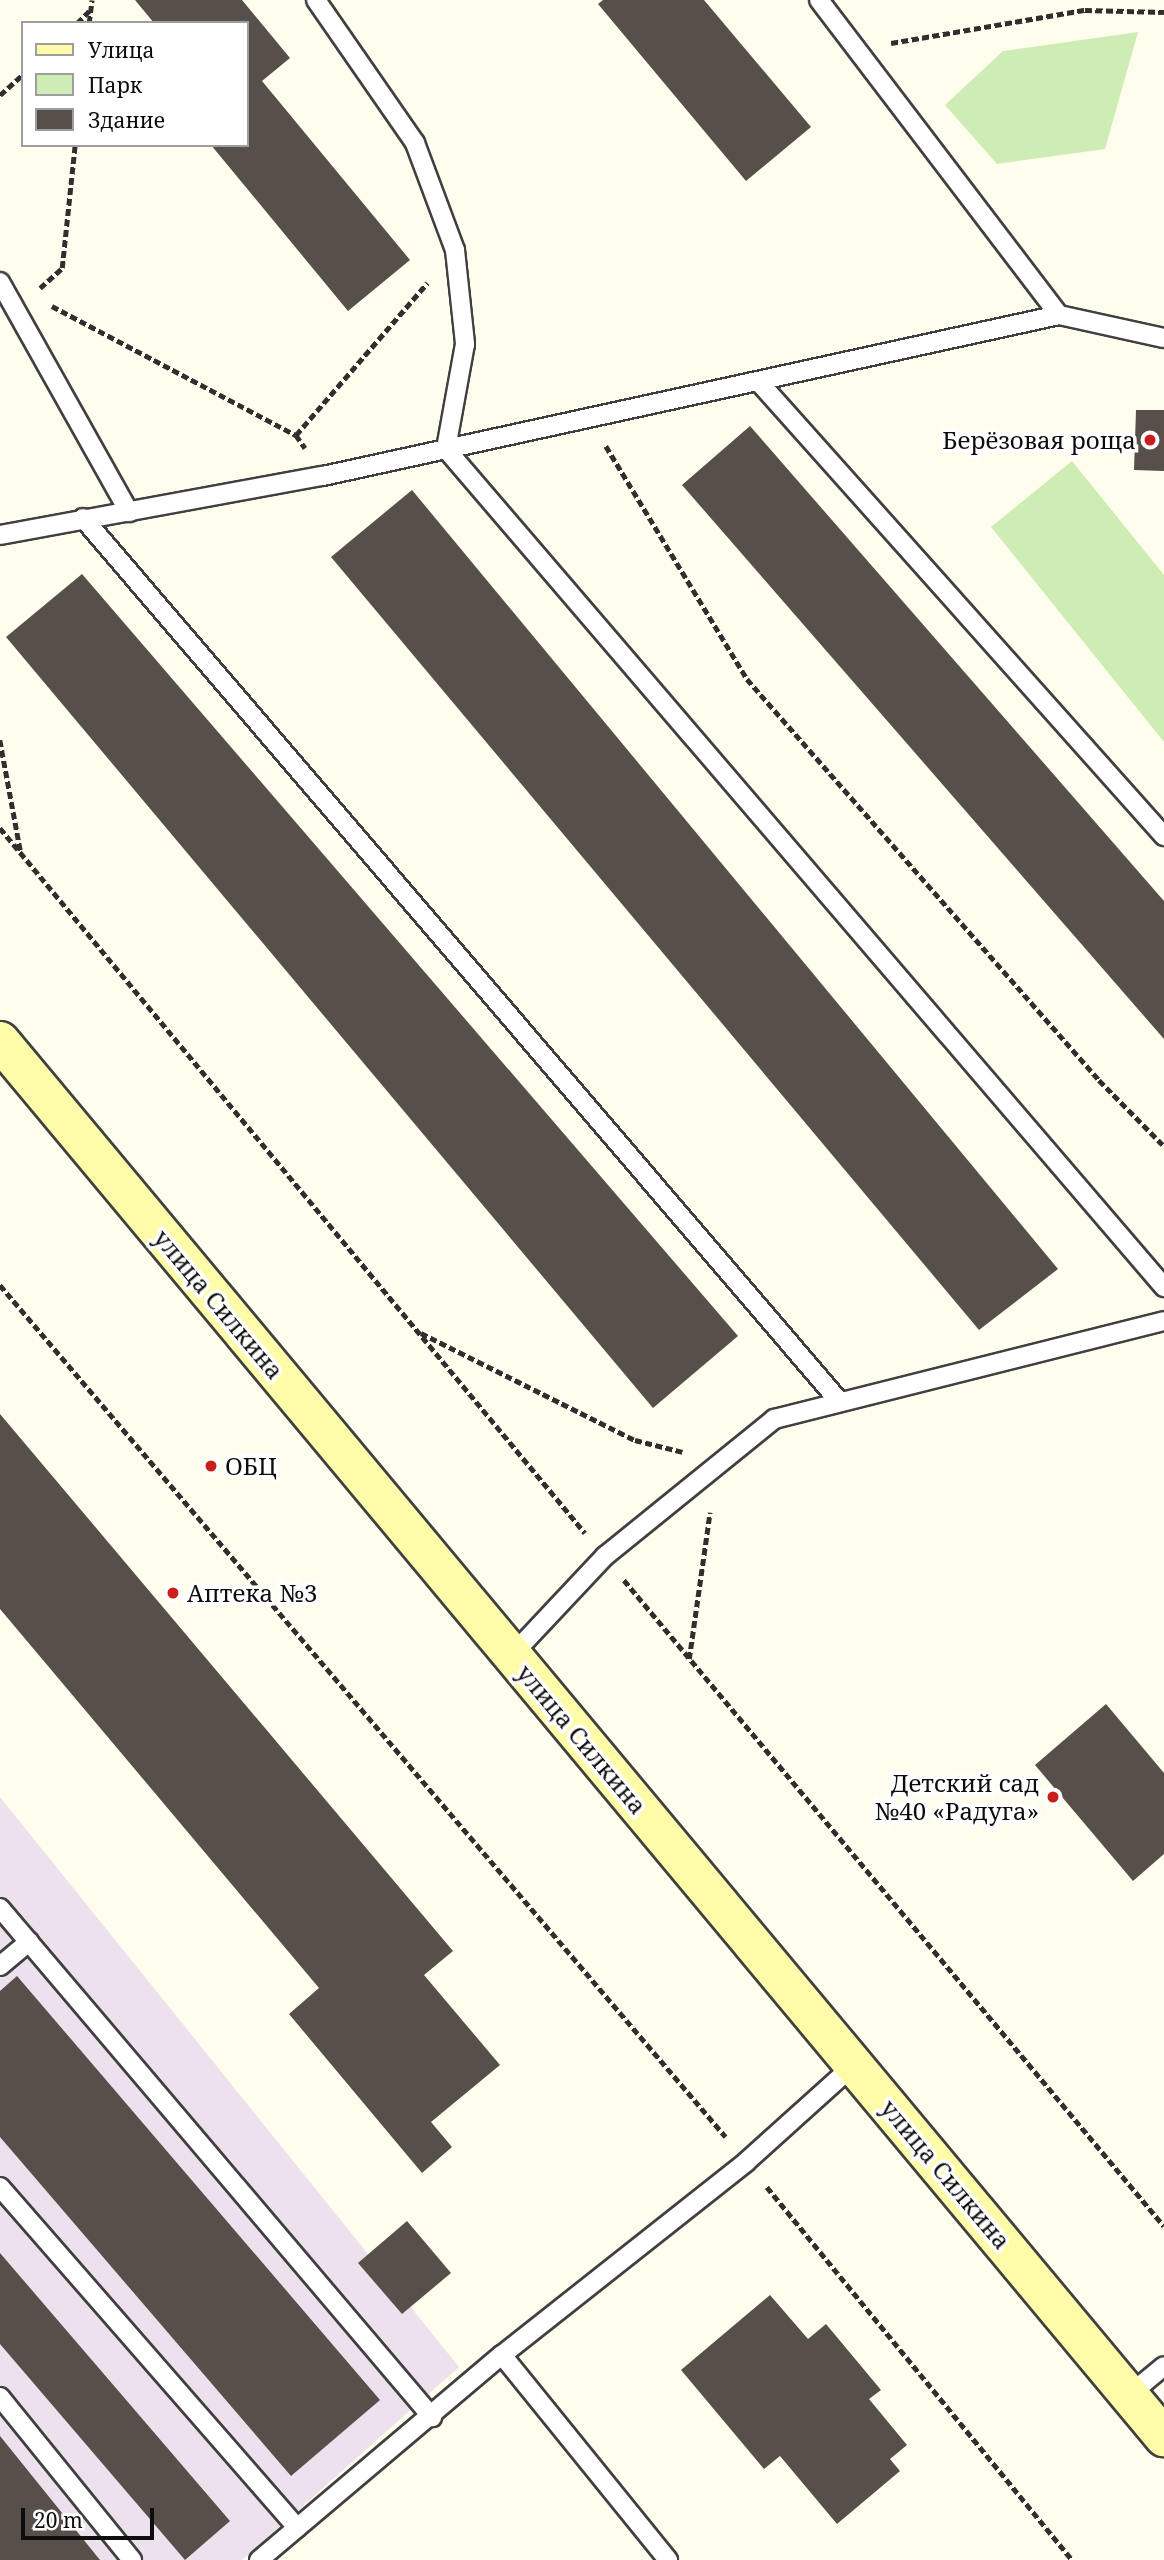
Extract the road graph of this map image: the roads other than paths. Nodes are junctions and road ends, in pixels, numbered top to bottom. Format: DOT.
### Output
graph roads {
  1 [pos="316,0"];
  2 [pos="819,0"];
  3 [pos="0,282"];
  4 [pos="1059,315"];
  5 [pos="1164,338"];
  6 [pos="758,381"];
  7 [pos="446,449"];
  8 [pos="129,512"];
  9 [pos="83,518"];
  10 [pos="0,535"];
  11 [pos="1164,836"];
  12 [pos="0,1041"];
  13 [pos="1164,1287"];
  14 [pos="1164,1321"];
  15 [pos="839,1401"];
  16 [pos="512,1655"];
  17 [pos="0,1908"];
  18 [pos="29,1942"];
  19 [pos="0,1966"];
  20 [pos="855,2064"];
  21 [pos="0,2186"];
  22 [pos="502,2355"];
  23 [pos="1164,2366"];
  24 [pos="1129,2395"];
  25 [pos="0,2397"];
  26 [pos="432,2417"];
  27 [pos="1164,2437"];
  28 [pos="297,2528"];
  29 [pos="132,2560"];
  30 [pos="259,2560"];
  31 [pos="668,2560"];
  1 -- 7 [label="lane"];
  2 -- 4 [label="lane"];
  3 -- 8 [label="lane"];
  4 -- 5 [label="lane"];
  4 -- 6 [label="lane"];
  6 -- 7 [label="lane"];
  6 -- 11 [label="lane"];
  7 -- 8 [label="lane"];
  7 -- 13 [label="lane"];
  8 -- 9 [label="lane"];
  9 -- 10 [label="lane"];
  9 -- 15 [label="lane"];
  12 -- 16 [label="main road, улица Силкина"];
  14 -- 15 [label="lane"];
  15 -- 16 [label="lane"];
  16 -- 20 [label="main road, улица Силкина"];
  17 -- 18 [label="lane"];
  18 -- 19 [label="lane"];
  18 -- 26 [label="lane"];
  20 -- 22 [label="lane"];
  20 -- 24 [label="main road, улица Силкина"];
  21 -- 28 [label="lane"];
  22 -- 26 [label="lane"];
  22 -- 31 [label="lane"];
  23 -- 24 [label="lane"];
  24 -- 27 [label="main road, улица Силкина"];
  25 -- 29 [label="lane"];
  26 -- 28 [label="lane"];
  28 -- 30 [label="lane"];
}
